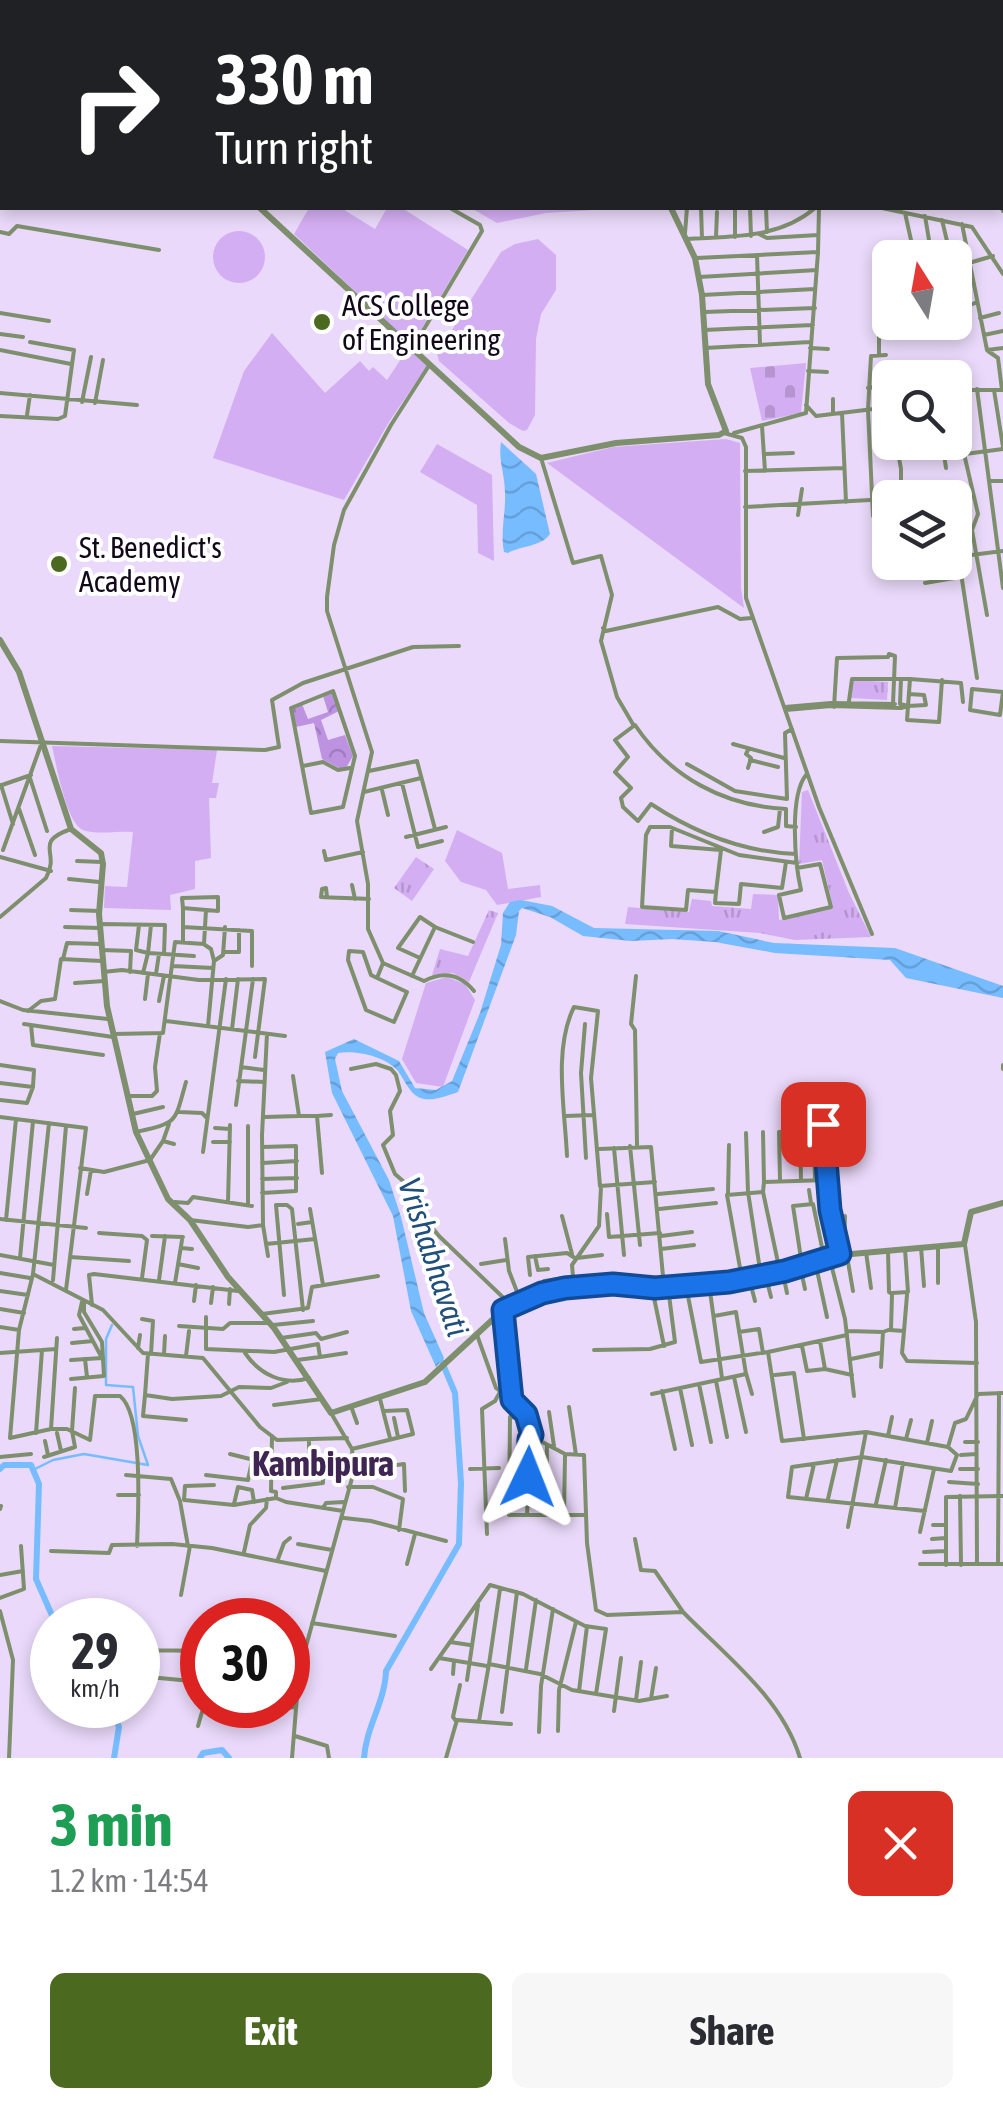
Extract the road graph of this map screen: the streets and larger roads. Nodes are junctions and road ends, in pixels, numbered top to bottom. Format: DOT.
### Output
graph roads {
  1 [pos="262,210"];
  2 [pos="453,210"];
  3 [pos="672,210"];
  4 [pos="688,210"];
  5 [pos="701,210"];
  6 [pos="735,210"];
  7 [pos="750,210"];
  8 [pos="766,210"];
  9 [pos="813,210"];
  10 [pos="815,210"];
  11 [pos="894,210"];
  12 [pos="717,212"];
  13 [pos="905,212"];
  14 [pos="924,216"];
  15 [pos="942,220"];
  16 [pos="962,224"];
  17 [pos="0,232"];
  18 [pos="766,232"];
  19 [pos="759,234"];
  20 [pos="818,234"];
  21 [pos="751,236"];
  22 [pos="716,237"];
  23 [pos="735,237"];
  24 [pos="686,238"];
  25 [pos="702,238"];
  26 [pos="911,240"];
  27 [pos="929,240"];
  28 [pos="947,240"];
  29 [pos="965,240"];
  30 [pos="160,250"];
  31 [pos="818,252"];
  32 [pos="757,255"];
  33 [pos="994,256"];
  34 [pos="695,258"];
  35 [pos="972,262"];
  36 [pos="817,270"];
  37 [pos="757,274"];
  38 [pos="1003,274"];
  39 [pos="700,278"];
  40 [pos="972,278"];
  41 [pos="815,289"];
  42 [pos="758,292"];
  43 [pos="702,295"];
  44 [pos="977,302"];
  45 [pos="972,304"];
  46 [pos="759,308"];
  47 [pos="815,308"];
  48 [pos="704,312"];
  49 [pos="0,313"];
  50 [pos="1000,313"];
  51 [pos="980,318"];
  52 [pos="49,321"];
  53 [pos="813,325"];
  54 [pos="760,326"];
  55 [pos="704,330"];
  56 [pos="1003,331"];
  57 [pos="0,334"];
  58 [pos="984,335"];
  59 [pos="23,337"];
  60 [pos="879,340"];
  61 [pos="30,342"];
  62 [pos="760,344"];
  63 [pos="810,345"];
  64 [pos="412,348"];
  65 [pos="705,348"];
  66 [pos="1003,348"];
  67 [pos="828,349"];
  68 [pos="0,350"];
  69 [pos="988,351"];
  70 [pos="878,355"];
  71 [pos="886,355"];
  72 [pos="91,356"];
  73 [pos="102,360"];
  74 [pos="71,364"];
  75 [pos="430,364"];
  76 [pos="808,371"];
  77 [pos="827,372"];
  78 [pos="872,387"];
  79 [pos="868,388"];
  80 [pos="972,390"];
  81 [pos="977,390"];
  82 [pos="994,390"];
  83 [pos="1002,390"];
  84 [pos="0,393"];
  85 [pos="30,395"];
  86 [pos="67,399"];
  87 [pos="832,399"];
  88 [pos="82,402"];
  89 [pos="96,403"];
  90 [pos="806,404"];
  91 [pos="996,404"];
  92 [pos="136,405"];
  93 [pos="1003,408"];
  94 [pos="872,409"];
  95 [pos="868,410"];
  96 [pos="842,413"];
  97 [pos="833,414"];
  98 [pos="0,416"];
  99 [pos="27,417"];
  100 [pos="762,424"];
  101 [pos="729,433"];
  102 [pos="1003,448"];
  103 [pos="985,451"];
  104 [pos="794,453"];
  105 [pos="972,453"];
  106 [pos="764,454"];
  107 [pos="540,458"];
  108 [pos="945,460"];
  109 [pos="966,460"];
  110 [pos="844,468"];
  111 [pos="946,468"];
  112 [pos="746,471"];
  113 [pos="765,471"];
  114 [pos="990,480"];
  115 [pos="1003,481"];
  116 [pos="802,489"];
  117 [pos="872,500"];
  118 [pos="846,502"];
  119 [pos="800,504"];
  120 [pos="745,507"];
  121 [pos="994,508"];
  122 [pos="1003,508"];
  123 [pos="798,515"];
  124 [pos="1000,552"];
  125 [pos="976,553"];
  126 [pos="972,554"];
  127 [pos="942,580"];
  128 [pos="960,580"];
  129 [pos="924,583"];
  130 [pos="1003,588"];
  131 [pos="987,615"];
  132 [pos="753,617"];
  133 [pos="604,628"];
  134 [pos="0,640"];
  135 [pos="459,646"];
  136 [pos="345,668"];
  137 [pos="894,678"];
  138 [pos="976,678"];
  139 [pos="902,679"];
  140 [pos="910,679"];
  141 [pos="942,680"];
  142 [pos="835,688"];
  143 [pos="850,690"];
  144 [pos="1003,692"];
  145 [pos="908,694"];
  146 [pos="956,702"];
  147 [pos="967,702"];
  148 [pos="849,703"];
  149 [pos="893,704"];
  150 [pos="900,704"];
  151 [pos="834,705"];
  152 [pos="908,706"];
  153 [pos="785,708"];
  154 [pos="634,726"];
  155 [pos="792,728"];
  156 [pos="0,740"];
  157 [pos="368,740"];
  158 [pos="42,741"];
  159 [pos="733,744"];
  160 [pos="352,746"];
  161 [pos="748,750"];
  162 [pos="784,758"];
  163 [pos="750,760"];
  164 [pos="353,764"];
  165 [pos="688,764"];
  166 [pos="302,766"];
  167 [pos="778,767"];
  168 [pos="748,768"];
  169 [pos="369,771"];
  170 [pos="807,774"];
  171 [pos="30,777"];
  172 [pos="421,778"];
  173 [pos="402,783"];
  174 [pos="0,785"];
  175 [pos="382,788"];
  176 [pos="364,792"];
  177 [pos="19,808"];
  178 [pos="780,809"];
  179 [pos="388,814"];
  180 [pos="13,824"];
  181 [pos="446,827"];
  182 [pos="796,827"];
  183 [pos="672,828"];
  184 [pos="72,829"];
  185 [pos="434,830"];
  186 [pos="47,831"];
  187 [pos="764,832"];
  188 [pos="415,834"];
  189 [pos="406,837"];
  190 [pos="0,841"];
  191 [pos="442,841"];
  192 [pos="354,845"];
  193 [pos="721,850"];
  194 [pos="324,851"];
  195 [pos="363,852"];
  196 [pos="355,854"];
  197 [pos="796,854"];
  198 [pos="35,855"];
  199 [pos="0,857"];
  200 [pos="77,861"];
  201 [pos="102,862"];
  202 [pos="786,862"];
  203 [pos="797,866"];
  204 [pos="51,871"];
  205 [pos="69,879"];
  206 [pos="102,882"];
  207 [pos="352,885"];
  208 [pos="716,892"];
  209 [pos="327,897"];
  210 [pos="354,898"];
  211 [pos="369,899"];
  212 [pos="182,908"];
  213 [pos="71,910"];
  214 [pos="206,910"];
  215 [pos="99,911"];
  216 [pos="0,916"];
  217 [pos="138,925"];
  218 [pos="151,925"];
  219 [pos="100,926"];
  220 [pos="64,927"];
  221 [pos="183,927"];
  222 [pos="206,927"];
  223 [pos="225,928"];
  224 [pos="435,928"];
  225 [pos="239,930"];
  226 [pos="872,934"];
  227 [pos="183,942"];
  228 [pos="473,942"];
  229 [pos="204,944"];
  230 [pos="101,947"];
  231 [pos="223,952"];
  232 [pos="148,954"];
  233 [pos="162,954"];
  234 [pos="173,954"];
  235 [pos="194,956"];
  236 [pos="420,958"];
  237 [pos="63,959"];
  238 [pos="102,961"];
  239 [pos="214,961"];
  240 [pos="383,963"];
  241 [pos="172,966"];
  242 [pos="252,966"];
  243 [pos="213,968"];
  244 [pos="103,972"];
  245 [pos="130,972"];
  246 [pos="146,974"];
  247 [pos="156,976"];
  248 [pos="412,976"];
  249 [pos="636,976"];
  250 [pos="167,977"];
  251 [pos="254,978"];
  252 [pos="377,978"];
  253 [pos="212,979"];
  254 [pos="226,979"];
  255 [pos="238,979"];
  256 [pos="104,981"];
  257 [pos="76,983"];
  258 [pos="474,991"];
  259 [pos="0,1000"];
  260 [pos="145,1000"];
  261 [pos="160,1001"];
  262 [pos="28,1011"];
  263 [pos="110,1020"];
  264 [pos="166,1022"];
  265 [pos="24,1024"];
  266 [pos="586,1024"];
  267 [pos="31,1025"];
  268 [pos="208,1026"];
  269 [pos="219,1028"];
  270 [pos="232,1029"];
  271 [pos="245,1031"];
  272 [pos="258,1032"];
  273 [pos="160,1033"];
  274 [pos="268,1034"];
  275 [pos="114,1035"];
  276 [pos="285,1036"];
  277 [pos="104,1055"];
  278 [pos="254,1057"];
  279 [pos="0,1065"];
  280 [pos="241,1067"];
  281 [pos="351,1069"];
  282 [pos="264,1070"];
  283 [pos="293,1076"];
  284 [pos="238,1081"];
  285 [pos="0,1082"];
  286 [pos="186,1082"];
  287 [pos="264,1082"];
  288 [pos="32,1087"];
  289 [pos="128,1096"];
  290 [pos="0,1100"];
  291 [pos="236,1104"];
  292 [pos="163,1108"];
  293 [pos="178,1112"];
  294 [pos="132,1114"];
  295 [pos="331,1115"];
  296 [pos="582,1115"];
  297 [pos="594,1115"];
  298 [pos="298,1116"];
  299 [pos="317,1116"];
  300 [pos="565,1116"];
  301 [pos="0,1117"];
  302 [pos="262,1117"];
  303 [pos="207,1118"];
  304 [pos="16,1119"];
  305 [pos="33,1121"];
  306 [pos="49,1123"];
  307 [pos="169,1124"];
  308 [pos="66,1126"];
  309 [pos="248,1126"];
  310 [pos="215,1128"];
  311 [pos="864,1128"];
  312 [pos="136,1132"];
  313 [pos="763,1132"];
  314 [pos="800,1132"];
  315 [pos="746,1133"];
  316 [pos="163,1141"];
  317 [pos="212,1142"];
  318 [pos="230,1142"];
  319 [pos="174,1144"];
  320 [pos="729,1145"];
  321 [pos="633,1146"];
  322 [pos="262,1147"];
  323 [pos="614,1148"];
  324 [pos="597,1149"];
  325 [pos="203,1152"];
  326 [pos="567,1156"];
  327 [pos="586,1158"];
  328 [pos="150,1160"];
  329 [pos="297,1161"];
  330 [pos="262,1163"];
  331 [pos="80,1168"];
  332 [pos="91,1170"];
  333 [pos="322,1173"];
  334 [pos="297,1178"];
  335 [pos="262,1179"];
  336 [pos="801,1180"];
  337 [pos="815,1180"];
  338 [pos="828,1180"];
  339 [pos="780,1181"];
  340 [pos="655,1182"];
  341 [pos="764,1183"];
  342 [pos="634,1184"];
  343 [pos="617,1186"];
  344 [pos="601,1187"];
  345 [pos="713,1189"];
  346 [pos="809,1190"];
  347 [pos="748,1192"];
  348 [pos="763,1192"];
  349 [pos="262,1193"];
  350 [pos="728,1193"];
  351 [pos="87,1194"];
  352 [pos="657,1194"];
  353 [pos="170,1201"];
  354 [pos="228,1202"];
  355 [pos="716,1203"];
  356 [pos="811,1203"];
  357 [pos="1003,1203"];
  358 [pos="310,1209"];
  359 [pos="659,1209"];
  360 [pos="607,1214"];
  361 [pos="562,1216"];
  362 [pos="845,1216"];
  363 [pos="3,1220"];
  364 [pos="190,1220"];
  365 [pos="312,1222"];
  366 [pos="22,1223"];
  367 [pos="298,1224"];
  368 [pos="39,1225"];
  369 [pos="263,1225"];
  370 [pos="58,1226"];
  371 [pos="74,1226"];
  372 [pos="86,1228"];
  373 [pos="692,1232"];
  374 [pos="99,1233"];
  375 [pos="639,1235"];
  376 [pos="660,1235"];
  377 [pos="152,1236"];
  378 [pos="165,1236"];
  379 [pos="622,1236"];
  380 [pos="315,1239"];
  381 [pos="506,1239"];
  382 [pos="296,1240"];
  383 [pos="279,1242"];
  384 [pos="266,1244"];
  385 [pos="964,1244"];
  386 [pos="640,1245"];
  387 [pos="694,1245"];
  388 [pos="938,1246"];
  389 [pos="921,1247"];
  390 [pos="181,1248"];
  391 [pos="904,1248"];
  392 [pos="192,1249"];
  393 [pos="661,1249"];
  394 [pos="888,1249"];
  395 [pos="866,1252"];
  396 [pos="844,1254"];
  397 [pos="0,1255"];
  398 [pos="624,1255"];
  399 [pos="268,1256"];
  400 [pos="535,1256"];
  401 [pos="602,1256"];
  402 [pos="827,1256"];
  403 [pos="70,1257"];
  404 [pos="574,1257"];
  405 [pos="20,1258"];
  406 [pos="508,1259"];
  407 [pos="34,1260"];
  408 [pos="129,1261"];
  409 [pos="814,1261"];
  410 [pos="178,1264"];
  411 [pos="481,1264"];
  412 [pos="54,1265"];
  413 [pos="801,1266"];
  414 [pos="198,1268"];
  415 [pos="548,1269"];
  416 [pos="781,1272"];
  417 [pos="0,1273"];
  418 [pos="530,1275"];
  419 [pos="764,1275"];
  420 [pos="32,1276"];
  421 [pos="378,1276"];
  422 [pos="573,1276"];
  423 [pos="142,1278"];
  424 [pos="746,1279"];
  425 [pos="159,1280"];
  426 [pos="52,1282"];
  427 [pos="175,1282"];
  428 [pos="938,1283"];
  429 [pos="708,1284"];
  430 [pos="196,1285"];
  431 [pos="323,1285"];
  432 [pos="686,1286"];
  433 [pos="924,1286"];
  434 [pos="213,1287"];
  435 [pos="666,1287"];
  436 [pos="574,1288"];
  437 [pos="652,1288"];
  438 [pos="870,1288"];
  439 [pos="230,1289"];
  440 [pos="805,1289"];
  441 [pos="66,1290"];
  442 [pos="0,1291"];
  443 [pos="853,1291"];
  444 [pos="243,1292"];
  445 [pos="544,1292"];
  446 [pos="892,1293"];
  447 [pos="907,1293"];
  448 [pos="787,1294"];
  449 [pos="28,1295"];
  450 [pos="284,1295"];
  451 [pos="771,1297"];
  452 [pos="194,1301"];
  453 [pos="755,1301"];
  454 [pos="522,1302"];
  455 [pos="83,1303"];
  456 [pos="211,1304"];
  457 [pos="229,1304"];
  458 [pos="511,1305"];
  459 [pos="92,1306"];
  460 [pos="0,1308"];
  461 [pos="302,1310"];
  462 [pos="503,1310"];
  463 [pos="24,1312"];
  464 [pos="262,1314"];
  465 [pos="714,1316"];
  466 [pos="827,1317"];
  467 [pos="206,1318"];
  468 [pos="142,1320"];
  469 [pos="313,1322"];
  470 [pos="271,1324"];
  471 [pos="179,1326"];
  472 [pos="0,1327"];
  473 [pos="86,1328"];
  474 [pos="74,1329"];
  475 [pos="206,1329"];
  476 [pos="19,1330"];
  477 [pos="890,1330"];
  478 [pos="189,1331"];
  479 [pos="346,1332"];
  480 [pos="739,1332"];
  481 [pos="883,1332"];
  482 [pos="904,1332"];
  483 [pos="848,1333"];
  484 [pos="476,1334"];
  485 [pos="140,1335"];
  486 [pos="165,1336"];
  487 [pos="57,1338"];
  488 [pos="281,1338"];
  489 [pos="93,1341"];
  490 [pos="820,1341"];
  491 [pos="72,1343"];
  492 [pos="664,1346"];
  493 [pos="802,1346"];
  494 [pos="138,1348"];
  495 [pos="56,1349"];
  496 [pos="289,1349"];
  497 [pos="42,1350"];
  498 [pos="594,1350"];
  499 [pos="18,1351"];
  500 [pos="243,1351"];
  501 [pos="882,1352"];
  502 [pos="0,1353"];
  503 [pos="346,1353"];
  504 [pos="766,1353"];
  505 [pos="150,1354"];
  506 [pos="164,1354"];
  507 [pos="186,1356"];
  508 [pos="320,1356"];
  509 [pos="743,1356"];
  510 [pos="102,1358"];
  511 [pos="85,1359"];
  512 [pos="721,1359"];
  513 [pos="850,1359"];
  514 [pos="71,1360"];
  515 [pos="297,1360"];
  516 [pos="978,1363"];
  517 [pos="881,1367"];
  518 [pos="824,1370"];
  519 [pos="746,1373"];
  520 [pos="852,1374"];
  521 [pos="773,1376"];
  522 [pos="734,1377"];
  523 [pos="70,1378"];
  524 [pos="87,1378"];
  525 [pos="309,1378"];
  526 [pos="719,1380"];
  527 [pos="287,1382"];
  528 [pos="699,1384"];
  529 [pos="76,1388"];
  530 [pos="680,1388"];
  531 [pos="500,1392"];
  532 [pos="662,1392"];
  533 [pos="145,1394"];
  534 [pos="231,1394"];
  535 [pos="652,1394"];
  536 [pos="752,1394"];
  537 [pos="978,1394"];
  538 [pos="1001,1394"];
  539 [pos="854,1396"];
  540 [pos="380,1398"];
  541 [pos="322,1399"];
  542 [pos="512,1400"];
  543 [pos="274,1405"];
  544 [pos="352,1407"];
  545 [pos="569,1407"];
  546 [pos="0,1411"];
  547 [pos="10,1412"];
  548 [pos="384,1412"];
  549 [pos="548,1412"];
  550 [pos="331,1413"];
  551 [pos="394,1418"];
  552 [pos="528,1418"];
  553 [pos="892,1418"];
  554 [pos="186,1420"];
  555 [pos="910,1420"];
  556 [pos="932,1421"];
  557 [pos="357,1423"];
  558 [pos="54,1431"];
  559 [pos="72,1431"];
  560 [pos="746,1432"];
  561 [pos="866,1432"];
  562 [pos="36,1433"];
  563 [pos="532,1435"];
  564 [pos="272,1436"];
  565 [pos="888,1436"];
  566 [pos="398,1437"];
  567 [pos="347,1438"];
  568 [pos="390,1438"];
  569 [pos="726,1438"];
  570 [pos="804,1438"];
  571 [pos="906,1439"];
  572 [pos="309,1440"];
  573 [pos="45,1441"];
  574 [pos="711,1442"];
  575 [pos="965,1442"];
  576 [pos="978,1442"];
  577 [pos="927,1443"];
  578 [pos="692,1445"];
  579 [pos="547,1446"];
  580 [pos="948,1447"];
  581 [pos="352,1448"];
  582 [pos="675,1449"];
  583 [pos="61,1451"];
  584 [pos="31,1454"];
  585 [pos="230,1454"];
  586 [pos="565,1454"];
  587 [pos="978,1454"];
  588 [pos="576,1455"];
  589 [pos="961,1455"];
  590 [pos="0,1457"];
  591 [pos="862,1457"];
  592 [pos="318,1458"];
  593 [pos="254,1460"];
  594 [pos="836,1460"];
  595 [pos="886,1460"];
  596 [pos="814,1462"];
  597 [pos="903,1463"];
  598 [pos="272,1465"];
  599 [pos="354,1468"];
  600 [pos="499,1468"];
  601 [pos="323,1469"];
  602 [pos="470,1469"];
  603 [pos="486,1469"];
  604 [pos="934,1469"];
  605 [pos="960,1469"];
  606 [pos="978,1469"];
  607 [pos="126,1475"];
  608 [pos="140,1476"];
  609 [pos="206,1476"];
  610 [pos="949,1482"];
  611 [pos="978,1484"];
  612 [pos="214,1486"];
  613 [pos="348,1487"];
  614 [pos="283,1488"];
  615 [pos="405,1491"];
  616 [pos="118,1495"];
  617 [pos="139,1495"];
  618 [pos="960,1496"];
  619 [pos="978,1496"];
  620 [pos="1001,1496"];
  621 [pos="276,1498"];
  622 [pos="806,1499"];
  623 [pos="267,1500"];
  624 [pos="828,1501"];
  625 [pos="254,1502"];
  626 [pos="344,1502"];
  627 [pos="234,1504"];
  628 [pos="852,1504"];
  629 [pos="876,1506"];
  630 [pos="323,1508"];
  631 [pos="895,1508"];
  632 [pos="924,1511"];
  633 [pos="342,1514"];
  634 [pos="526,1515"];
  635 [pos="546,1515"];
  636 [pos="564,1515"];
  637 [pos="586,1515"];
  638 [pos="934,1525"];
  639 [pos="946,1525"];
  640 [pos="848,1527"];
  641 [pos="400,1530"];
  642 [pos="920,1532"];
  643 [pos="415,1534"];
  644 [pos="487,1534"];
  645 [pos="290,1538"];
  646 [pos="635,1538"];
  647 [pos="932,1538"];
  648 [pos="946,1538"];
  649 [pos="446,1541"];
  650 [pos="298,1544"];
  651 [pos="22,1546"];
  652 [pos="137,1546"];
  653 [pos="189,1546"];
  654 [pos="332,1550"];
  655 [pos="52,1552"];
  656 [pos="244,1552"];
  657 [pos="924,1552"];
  658 [pos="946,1552"];
  659 [pos="278,1559"];
  660 [pos="407,1564"];
  661 [pos="920,1564"];
  662 [pos="978,1564"];
  663 [pos="1001,1564"];
  664 [pos="946,1565"];
  665 [pos="960,1565"];
  666 [pos="24,1571"];
  667 [pos="326,1572"];
  668 [pos="0,1575"];
  669 [pos="500,1588"];
  670 [pos="517,1592"];
  671 [pos="181,1595"];
  672 [pos="0,1598"];
  673 [pos="479,1600"];
  674 [pos="536,1600"];
  675 [pos="553,1609"];
  676 [pos="0,1610"];
  677 [pos="683,1612"];
  678 [pos="312,1622"];
  679 [pos="577,1622"];
  680 [pos="587,1626"];
  681 [pos="310,1631"];
  682 [pos="395,1636"];
  683 [pos="450,1642"];
  684 [pos="8,1646"];
  685 [pos="472,1646"];
  686 [pos="0,1649"];
  687 [pos="439,1658"];
  688 [pos="621,1658"];
  689 [pos="454,1661"];
  690 [pos="641,1662"];
  691 [pos="470,1663"];
  692 [pos="488,1665"];
  693 [pos="506,1667"];
  694 [pos="656,1668"];
  695 [pos="431,1670"];
  696 [pos="526,1671"];
  697 [pos="453,1674"];
  698 [pos="543,1675"];
  699 [pos="12,1680"];
  700 [pos="467,1680"];
  701 [pos="0,1681"];
  702 [pos="560,1684"];
  703 [pos="460,1685"];
  704 [pos="579,1692"];
  705 [pos="596,1694"];
  706 [pos="667,1696"];
  707 [pos="616,1697"];
  708 [pos="651,1699"];
  709 [pos="636,1700"];
  710 [pos="614,1711"];
  711 [pos="502,1712"];
  712 [pos="456,1721"];
  713 [pos="479,1721"];
  714 [pos="511,1724"];
  715 [pos="295,1728"];
  716 [pos="558,1730"];
  717 [pos="539,1732"];
  718 [pos="294,1736"];
  719 [pos="9,1758"];
  720 [pos="292,1758"];
  721 [pos="329,1758"];
  722 [pos="446,1758"];
  723 [pos="800,1758"];
  1 -- 64 [label="street"];
  2 -- 64 [label="street"];
  3 -- 24 [label="street"];
  4 -- 24 [label="street"];
  5 -- 25 [label="street"];
  6 -- 23 [label="street"];
  7 -- 21 [label="street"];
  8 -- 18 [label="street"];
  9 -- 18 [label="street"];
  10 -- 20 [label="street"];
  11 -- 13 [label="street"];
  12 -- 22 [label="street"];
  13 -- 14 [label="street"];
  13 -- 26 [label="street"];
  14 -- 15 [label="street"];
  14 -- 27 [label="street"];
  15 -- 16 [label="street"];
  15 -- 28 [label="street"];
  16 -- 29 [label="street"];
  16 -- 33 [label="street"];
  17 -- 30 [label="street"];
  18 -- 19 [label="street"];
  19 -- 20 [label="street"];
  19 -- 21 [label="street"];
  20 -- 31 [label="street"];
  21 -- 23 [label="street"];
  22 -- 23 [label="street"];
  22 -- 25 [label="street"];
  24 -- 25 [label="street"];
  24 -- 34 [label="street"];
  31 -- 32 [label="street"];
  31 -- 36 [label="street"];
  32 -- 34 [label="street"];
  32 -- 37 [label="street"];
  33 -- 35 [label="street"];
  33 -- 38 [label="street"];
  34 -- 39 [label="street"];
  36 -- 37 [label="street"];
  36 -- 41 [label="street"];
  37 -- 39 [label="street"];
  37 -- 42 [label="street"];
  39 -- 43 [label="street"];
  40 -- 44 [label="street"];
  41 -- 42 [label="street"];
  41 -- 47 [label="street"];
  42 -- 43 [label="street"];
  42 -- 46 [label="street"];
  43 -- 48 [label="street"];
  44 -- 45 [label="street"];
  44 -- 51 [label="street"];
  46 -- 47 [label="street"];
  46 -- 48 [label="street"];
  46 -- 54 [label="street"];
  47 -- 53 [label="street"];
  48 -- 55 [label="street"];
  49 -- 52 [label="street"];
  50 -- 51 [label="street"];
  51 -- 58 [label="street"];
  53 -- 54 [label="street"];
  53 -- 63 [label="street"];
  54 -- 55 [label="street"];
  54 -- 62 [label="street"];
  55 -- 65 [label="street"];
  56 -- 58 [label="street"];
  57 -- 59 [label="street"];
  58 -- 69 [label="street"];
  60 -- 70 [label="street"];
  61 -- 74 [label="street"];
  62 -- 63 [label="street"];
  62 -- 65 [label="street"];
  63 -- 67 [label="street"];
  63 -- 76 [label="street"];
  64 -- 75 [label="street"];
  65 -- 101 [label="street"];
  66 -- 69 [label="street"];
  68 -- 74 [label="street"];
  69 -- 83 [label="street"];
  70 -- 71 [label="street"];
  70 -- 79 [label="street"];
  72 -- 88 [label="street"];
  73 -- 89 [label="street"];
  74 -- 86 [label="street"];
  75 -- 107 [label="street"];
  75 -- 136 [label="street"];
  76 -- 77 [label="street"];
  76 -- 90 [label="street"];
  78 -- 79 [label="street"];
  79 -- 95 [label="street"];
  80 -- 81 [label="street"];
  81 -- 82 [label="street"];
  81 -- 103 [label="street"];
  82 -- 83 [label="street"];
  82 -- 91 [label="street"];
  84 -- 85 [label="street"];
  85 -- 86 [label="street"];
  85 -- 99 [label="street"];
  86 -- 88 [label="street"];
  86 -- 99 [label="street"];
  87 -- 97 [label="street"];
  88 -- 89 [label="street"];
  89 -- 92 [label="street"];
  90 -- 97 [label="street"];
  90 -- 100 [label="street"];
  91 -- 93 [label="street"];
  91 -- 102 [label="street"];
  94 -- 95 [label="street"];
  95 -- 96 [label="street"];
  95 -- 117 [label="street"];
  96 -- 97 [label="street"];
  96 -- 110 [label="street"];
  98 -- 99 [label="street"];
  100 -- 101 [label="street"];
  100 -- 106 [label="street"];
  101 -- 107 [label="street"];
  101 -- 112 [label="street"];
  102 -- 103 [label="street"];
  103 -- 105 [label="street"];
  103 -- 114 [label="street"];
  104 -- 106 [label="street"];
  106 -- 113 [label="street"];
  107 -- 133 [label="street"];
  108 -- 111 [label="street"];
  109 -- 125 [label="street"];
  110 -- 113 [label="street"];
  110 -- 118 [label="street"];
  112 -- 113 [label="street"];
  112 -- 120 [label="street"];
  114 -- 115 [label="street"];
  114 -- 121 [label="street"];
  116 -- 119 [label="street"];
  117 -- 118 [label="street"];
  118 -- 119 [label="street"];
  119 -- 120 [label="street"];
  119 -- 123 [label="street"];
  120 -- 132 [label="street"];
  121 -- 122 [label="street"];
  121 -- 124 [label="street"];
  124 -- 125 [label="street"];
  124 -- 130 [label="street"];
  125 -- 126 [label="street"];
  125 -- 131 [label="street"];
  127 -- 129 [label="street"];
  128 -- 138 [label="street"];
  132 -- 133 [label="street"];
  132 -- 153 [label="street"];
  133 -- 154 [label="street"];
  134 -- 158 [label="street"];
  135 -- 136 [label="street"];
  136 -- 157 [label="street"];
  136 -- 158 [label="street"];
  137 -- 139 [label="street"];
  137 -- 142 [label="street"];
  137 -- 143 [label="street"];
  137 -- 149 [label="street"];
  139 -- 140 [label="street"];
  139 -- 150 [label="street"];
  140 -- 141 [label="street"];
  140 -- 145 [label="street"];
  141 -- 147 [label="street"];
  141 -- 152 [label="street"];
  142 -- 143 [label="street"];
  142 -- 151 [label="street"];
  143 -- 148 [label="street"];
  144 -- 147 [label="street"];
  144 -- 147 [label="street"];
  145 -- 152 [label="street"];
  145 -- 152 [label="street"];
  146 -- 147 [label="street"];
  148 -- 149 [label="street"];
  148 -- 151 [label="street"];
  149 -- 150 [label="street"];
  150 -- 152 [label="street"];
  151 -- 152 [label="street"];
  151 -- 153 [label="street"];
  153 -- 155 [label="street"];
  154 -- 178 [label="street"];
  154 -- 197 [label="street"];
  155 -- 162 [label="street"];
  155 -- 170 [label="street"];
  156 -- 158 [label="street"];
  157 -- 160 [label="street"];
  157 -- 169 [label="street"];
  158 -- 171 [label="street"];
  158 -- 184 [label="street"];
  159 -- 161 [label="street"];
  160 -- 164 [label="street"];
  160 -- 166 [label="street"];
  161 -- 162 [label="street"];
  161 -- 163 [label="street"];
  162 -- 165 [label="street"];
  163 -- 167 [label="street"];
  163 -- 168 [label="street"];
  164 -- 166 [label="street"];
  164 -- 166 [label="street"];
  169 -- 172 [label="street"];
  169 -- 176 [label="street"];
  170 -- 182 [label="street"];
  170 -- 226 [label="street"];
  171 -- 174 [label="street"];
  171 -- 177 [label="street"];
  171 -- 186 [label="street"];
  172 -- 173 [label="street"];
  172 -- 185 [label="street"];
  173 -- 175 [label="street"];
  173 -- 188 [label="street"];
  174 -- 180 [label="street"];
  175 -- 176 [label="street"];
  175 -- 179 [label="street"];
  176 -- 195 [label="street"];
  177 -- 180 [label="street"];
  177 -- 198 [label="street"];
  178 -- 182 [label="street"];
  178 -- 187 [label="street"];
  180 -- 190 [label="street"];
  181 -- 185 [label="street"];
  182 -- 197 [label="street"];
  183 -- 193 [label="street"];
  183 -- 193 [label="street"];
  183 -- 208 [label="street"];
  184 -- 201 [label="street"];
  184 -- 204 [label="street"];
  185 -- 188 [label="street"];
  188 -- 189 [label="street"];
  188 -- 191 [label="street"];
  192 -- 196 [label="street"];
  193 -- 202 [label="street"];
  193 -- 208 [label="street"];
  194 -- 196 [label="street"];
  195 -- 196 [label="street"];
  195 -- 211 [label="street"];
  197 -- 203 [label="street"];
  199 -- 204 [label="street"];
  200 -- 201 [label="street"];
  201 -- 206 [label="street"];
  202 -- 203 [label="street"];
  202 -- 208 [label="street"];
  203 -- 203 [label="street"];
  204 -- 216 [label="street"];
  205 -- 206 [label="street"];
  206 -- 215 [label="street"];
  207 -- 210 [label="street"];
  209 -- 210 [label="street"];
  210 -- 211 [label="street"];
  211 -- 240 [label="street"];
  212 -- 214 [label="street"];
  212 -- 214 [label="street"];
  212 -- 221 [label="street"];
  213 -- 215 [label="street"];
  214 -- 222 [label="street"];
  215 -- 219 [label="street"];
  217 -- 218 [label="street"];
  217 -- 219 [label="street"];
  217 -- 232 [label="street"];
  218 -- 232 [label="street"];
  218 -- 233 [label="street"];
  219 -- 220 [label="street"];
  219 -- 230 [label="street"];
  221 -- 222 [label="street"];
  221 -- 227 [label="street"];
  222 -- 223 [label="street"];
  222 -- 229 [label="street"];
  223 -- 225 [label="street"];
  223 -- 231 [label="street"];
  224 -- 228 [label="street"];
  224 -- 236 [label="street"];
  224 -- 236 [label="street"];
  225 -- 231 [label="street"];
  225 -- 242 [label="street"];
  227 -- 229 [label="street"];
  227 -- 234 [label="street"];
  229 -- 239 [label="street"];
  230 -- 237 [label="street"];
  230 -- 238 [label="street"];
  230 -- 245 [label="street"];
  231 -- 239 [label="street"];
  232 -- 233 [label="street"];
  232 -- 246 [label="street"];
  233 -- 234 [label="street"];
  233 -- 247 [label="street"];
  234 -- 235 [label="street"];
  234 -- 241 [label="street"];
  236 -- 248 [label="street"];
  237 -- 238 [label="street"];
  237 -- 262 [label="street"];
  238 -- 244 [label="street"];
  239 -- 243 [label="street"];
  240 -- 248 [label="street"];
  240 -- 252 [label="street"];
  241 -- 243 [label="street"];
  241 -- 250 [label="street"];
  243 -- 253 [label="street"];
  244 -- 245 [label="street"];
  244 -- 256 [label="street"];
  245 -- 246 [label="street"];
  246 -- 247 [label="street"];
  246 -- 260 [label="street"];
  247 -- 250 [label="street"];
  248 -- 258 [label="street"];
  249 -- 321 [label="street"];
  250 -- 253 [label="street"];
  250 -- 261 [label="street"];
  250 -- 264 [label="street"];
  251 -- 255 [label="street"];
  251 -- 271 [label="street"];
  251 -- 272 [label="street"];
  252 -- 252 [label="street"];
  253 -- 254 [label="street"];
  253 -- 268 [label="street"];
  254 -- 255 [label="street"];
  254 -- 269 [label="street"];
  255 -- 270 [label="street"];
  256 -- 257 [label="street"];
  256 -- 263 [label="street"];
  259 -- 262 [label="street"];
  262 -- 263 [label="street"];
  263 -- 275 [label="street"];
  264 -- 268 [label="street"];
  264 -- 273 [label="street"];
  265 -- 267 [label="street"];
  266 -- 296 [label="street"];
  267 -- 275 [label="street"];
  267 -- 277 [label="street"];
  268 -- 269 [label="street"];
  269 -- 270 [label="street"];
  269 -- 303 [label="street"];
  270 -- 271 [label="street"];
  271 -- 272 [label="street"];
  271 -- 280 [label="street"];
  272 -- 274 [label="street"];
  272 -- 278 [label="street"];
  273 -- 275 [label="street"];
  273 -- 289 [label="street"];
  274 -- 276 [label="street"];
  274 -- 282 [label="street"];
  275 -- 289 [label="street"];
  279 -- 288 [label="street"];
  280 -- 282 [label="street"];
  280 -- 284 [label="street"];
  281 -- 458 [label="street"];
  282 -- 287 [label="street"];
  283 -- 298 [label="street"];
  284 -- 287 [label="street"];
  284 -- 291 [label="street"];
  285 -- 288 [label="street"];
  286 -- 293 [label="street"];
  287 -- 302 [label="street"];
  288 -- 290 [label="street"];
  289 -- 294 [label="street"];
  292 -- 294 [label="street"];
  293 -- 303 [label="street"];
  293 -- 307 [label="street"];
  294 -- 312 [label="street"];
  295 -- 299 [label="street"];
  296 -- 297 [label="street"];
  296 -- 300 [label="street"];
  296 -- 327 [label="street"];
  297 -- 300 [label="street"];
  297 -- 324 [label="street"];
  298 -- 299 [label="street"];
  298 -- 302 [label="street"];
  299 -- 333 [label="street"];
  300 -- 326 [label="street"];
  301 -- 304 [label="street"];
  302 -- 322 [label="street"];
  303 -- 325 [label="street"];
  304 -- 305 [label="street"];
  304 -- 363 [label="street"];
  305 -- 306 [label="street"];
  305 -- 366 [label="street"];
  306 -- 308 [label="street"];
  306 -- 368 [label="street"];
  307 -- 312 [label="street"];
  307 -- 316 [label="street"];
  308 -- 331 [label="street"];
  308 -- 370 [label="street"];
  309 -- 354 [label="street"];
  310 -- 318 [label="street"];
  311 -- 338 [label="street"];
  312 -- 328 [label="street"];
  313 -- 341 [label="street"];
  314 -- 336 [label="street"];
  314 -- 337 [label="street"];
  314 -- 339 [label="street"];
  315 -- 347 [label="street"];
  316 -- 319 [label="street"];
  316 -- 328 [label="street"];
  317 -- 318 [label="street"];
  318 -- 354 [label="street"];
  320 -- 350 [label="street"];
  321 -- 323 [label="street"];
  321 -- 340 [label="street"];
  321 -- 342 [label="street"];
  322 -- 329 [label="street"];
  322 -- 330 [label="street"];
  323 -- 324 [label="street"];
  323 -- 343 [label="street"];
  324 -- 344 [label="street"];
  328 -- 332 [label="street"];
  328 -- 353 [label="street"];
  329 -- 330 [label="street"];
  329 -- 334 [label="street"];
  330 -- 335 [label="street"];
  331 -- 332 [label="street"];
  331 -- 371 [label="street"];
  332 -- 351 [label="street"];
  334 -- 335 [label="street"];
  334 -- 349 [label="street"];
  335 -- 349 [label="street"];
  336 -- 337 [label="street"];
  336 -- 339 [label="street"];
  337 -- 338 [label="street"];
  338 -- 396 [label="street"];
  339 -- 341 [label="street"];
  340 -- 342 [label="street"];
  340 -- 352 [label="street"];
  341 -- 348 [label="street"];
  342 -- 343 [label="street"];
  342 -- 375 [label="street"];
  343 -- 344 [label="street"];
  343 -- 379 [label="street"];
  344 -- 404 [label="street"];
  345 -- 352 [label="street"];
  346 -- 356 [label="street"];
  347 -- 348 [label="street"];
  347 -- 350 [label="street"];
  347 -- 419 [label="street"];
  348 -- 416 [label="street"];
  349 -- 369 [label="street"];
  350 -- 424 [label="street"];
  352 -- 359 [label="street"];
  353 -- 354 [label="street"];
  353 -- 364 [label="street"];
  355 -- 359 [label="street"];
  356 -- 402 [label="street"];
  356 -- 413 [label="street"];
  357 -- 385 [label="street"];
  358 -- 365 [label="street"];
  359 -- 376 [label="street"];
  360 -- 379 [label="street"];
  361 -- 404 [label="street"];
  362 -- 396 [label="street"];
  363 -- 366 [label="street"];
  364 -- 369 [label="street"];
  364 -- 444 [label="street"];
  365 -- 367 [label="street"];
  365 -- 380 [label="street"];
  366 -- 368 [label="street"];
  366 -- 405 [label="street"];
  368 -- 370 [label="street"];
  368 -- 407 [label="street"];
  369 -- 384 [label="street"];
  370 -- 371 [label="street"];
  370 -- 412 [label="street"];
  371 -- 372 [label="street"];
  371 -- 403 [label="street"];
  373 -- 376 [label="street"];
  374 -- 423 [label="street"];
  375 -- 376 [label="street"];
  375 -- 379 [label="street"];
  375 -- 386 [label="street"];
  376 -- 393 [label="street"];
  377 -- 378 [label="street"];
  378 -- 390 [label="street"];
  378 -- 425 [label="street"];
  379 -- 398 [label="street"];
  380 -- 382 [label="street"];
  380 -- 431 [label="street"];
  381 -- 406 [label="street"];
  382 -- 383 [label="street"];
  382 -- 383 [label="street"];
  382 -- 461 [label="street"];
  383 -- 384 [label="street"];
  383 -- 450 [label="street"];
  384 -- 399 [label="street"];
  385 -- 388 [label="street"];
  385 -- 516 [label="street"];
  387 -- 393 [label="street"];
  388 -- 389 [label="street"];
  388 -- 428 [label="street"];
  389 -- 391 [label="street"];
  389 -- 433 [label="street"];
  390 -- 392 [label="street"];
  390 -- 410 [label="street"];
  391 -- 394 [label="street"];
  391 -- 447 [label="street"];
  393 -- 435 [label="street"];
  394 -- 395 [label="street"];
  394 -- 446 [label="street"];
  395 -- 396 [label="street"];
  395 -- 438 [label="street"];
  396 -- 402 [label="street"];
  396 -- 443 [label="street"];
  397 -- 405 [label="street"];
  400 -- 404 [label="street"];
  400 -- 415 [label="street"];
  400 -- 418 [label="street"];
  401 -- 404 [label="street"];
  402 -- 409 [label="street"];
  402 -- 483 [label="street"];
  403 -- 408 [label="street"];
  403 -- 441 [label="street"];
  404 -- 422 [label="street"];
  405 -- 407 [label="street"];
  406 -- 411 [label="street"];
  406 -- 454 [label="street"];
  407 -- 412 [label="street"];
  407 -- 420 [label="street"];
  409 -- 413 [label="street"];
  409 -- 466 [label="street"];
  410 -- 414 [label="street"];
  410 -- 427 [label="street"];
  412 -- 426 [label="street"];
  413 -- 416 [label="street"];
  413 -- 440 [label="street"];
  416 -- 419 [label="street"];
  416 -- 448 [label="street"];
  417 -- 420 [label="street"];
  419 -- 424 [label="street"];
  419 -- 451 [label="street"];
  420 -- 426 [label="street"];
  420 -- 449 [label="street"];
  421 -- 431 [label="street"];
  422 -- 436 [label="street"];
  422 -- 445 [label="street"];
  423 -- 425 [label="street"];
  423 -- 459 [label="street"];
  424 -- 429 [label="street"];
  424 -- 453 [label="street"];
  425 -- 427 [label="street"];
  426 -- 441 [label="street"];
  427 -- 430 [label="street"];
  429 -- 432 [label="street"];
  429 -- 465 [label="street"];
  430 -- 434 [label="street"];
  430 -- 452 [label="street"];
  431 -- 461 [label="street"];
  432 -- 435 [label="street"];
  432 -- 512 [label="street"];
  434 -- 439 [label="street"];
  434 -- 456 [label="street"];
  435 -- 437 [label="street"];
  435 -- 492 [label="street"];
  436 -- 437 [label="street"];
  436 -- 445 [label="street"];
  437 -- 492 [label="street"];
  439 -- 444 [label="street"];
  439 -- 457 [label="street"];
  441 -- 455 [label="street"];
  442 -- 449 [label="street"];
  444 -- 464 [label="street"];
  445 -- 454 [label="street"];
  446 -- 447 [label="street"];
  446 -- 477 [label="street"];
  447 -- 482 [label="street"];
  449 -- 463 [label="street"];
  454 -- 458 [label="street"];
  455 -- 459 [label="street"];
  455 -- 473 [label="street"];
  455 -- 510 [label="street"];
  458 -- 462 [label="street"];
  459 -- 494 [label="street"];
  460 -- 463 [label="street"];
  461 -- 464 [label="street"];
  462 -- 484 [label="street"];
  462 -- 542 [label="street"];
  463 -- 476 [label="street"];
  464 -- 470 [label="street"];
  465 -- 480 [label="street"];
  465 -- 512 [label="street"];
  467 -- 475 [label="street"];
  468 -- 505 [label="street"];
  469 -- 470 [label="street"];
  470 -- 475 [label="street"];
  470 -- 488 [label="street"];
  471 -- 475 [label="street"];
  472 -- 476 [label="street"];
  473 -- 474 [label="street"];
  473 -- 489 [label="street"];
  475 -- 500 [label="street"];
  476 -- 499 [label="street"];
  477 -- 481 [label="street"];
  477 -- 482 [label="street"];
  478 -- 507 [label="street"];
  479 -- 488 [label="street"];
  480 -- 504 [label="street"];
  480 -- 509 [label="street"];
  481 -- 483 [label="street"];
  481 -- 501 [label="street"];
  482 -- 516 [label="street"];
  483 -- 490 [label="street"];
  483 -- 513 [label="street"];
  484 -- 531 [label="street"];
  484 -- 540 [label="street"];
  485 -- 494 [label="street"];
  486 -- 506 [label="street"];
  487 -- 495 [label="street"];
  488 -- 496 [label="street"];
  489 -- 491 [label="street"];
  489 -- 510 [label="street"];
  490 -- 493 [label="street"];
  490 -- 518 [label="street"];
  492 -- 498 [label="street"];
  493 -- 504 [label="street"];
  493 -- 518 [label="street"];
  494 -- 505 [label="street"];
  495 -- 497 [label="street"];
  495 -- 558 [label="street"];
  496 -- 500 [label="street"];
  496 -- 508 [label="street"];
  496 -- 515 [label="street"];
  497 -- 499 [label="street"];
  497 -- 562 [label="street"];
  499 -- 502 [label="street"];
  499 -- 547 [label="street"];
  500 -- 527 [label="street"];
  501 -- 513 [label="street"];
  501 -- 517 [label="street"];
  503 -- 508 [label="street"];
  504 -- 509 [label="street"];
  504 -- 521 [label="street"];
  505 -- 506 [label="street"];
  505 -- 533 [label="street"];
  506 -- 507 [label="street"];
  507 -- 534 [label="street"];
  508 -- 515 [label="street"];
  509 -- 512 [label="street"];
  509 -- 519 [label="street"];
  510 -- 511 [label="street"];
  510 -- 524 [label="street"];
  511 -- 514 [label="street"];
  511 -- 524 [label="street"];
  512 -- 526 [label="street"];
  513 -- 520 [label="street"];
  515 -- 525 [label="street"];
  516 -- 537 [label="street"];
  518 -- 520 [label="street"];
  519 -- 522 [label="street"];
  519 -- 536 [label="street"];
  520 -- 539 [label="street"];
  521 -- 570 [label="street"];
  521 -- 570 [label="street"];
  522 -- 526 [label="street"];
  522 -- 560 [label="street"];
  523 -- 524 [label="street"];
  525 -- 527 [label="street"];
  525 -- 541 [label="street"];
  526 -- 528 [label="street"];
  526 -- 569 [label="street"];
  527 -- 534 [label="street"];
  528 -- 530 [label="street"];
  528 -- 574 [label="street"];
  529 -- 559 [label="street"];
  530 -- 532 [label="street"];
  530 -- 578 [label="street"];
  531 -- 542 [label="street"];
  531 -- 603 [label="street"];
  532 -- 535 [label="street"];
  532 -- 582 [label="street"];
  533 -- 534 [label="street"];
  533 -- 554 [label="street"];
  534 -- 564 [label="street"];
  537 -- 538 [label="street"];
  537 -- 576 [label="street"];
  537 -- 580 [label="street"];
  538 -- 620 [label="street"];
  540 -- 544 [label="street"];
  540 -- 548 [label="street"];
  541 -- 543 [label="street"];
  541 -- 550 [label="street"];
  542 -- 552 [label="street"];
  544 -- 550 [label="street"];
  544 -- 557 [label="street"];
  545 -- 588 [label="street"];
  546 -- 547 [label="street"];
  547 -- 562 [label="street"];
  548 -- 566 [label="street"];
  548 -- 568 [label="street"];
  549 -- 579 [label="street"];
  550 -- 567 [label="street"];
  551 -- 566 [label="street"];
  552 -- 563 [label="street"];
  552 -- 634 [label="street"];
  553 -- 565 [label="street"];
  555 -- 571 [label="street"];
  556 -- 577 [label="street"];
  558 -- 559 [label="street"];
  558 -- 562 [label="street"];
  558 -- 583 [label="street"];
  559 -- 583 [label="street"];
  559 -- 608 [label="street"];
  561 -- 565 [label="street"];
  561 -- 570 [label="street"];
  561 -- 591 [label="street"];
  563 -- 579 [label="street"];
  563 -- 634 [label="street"];
  564 -- 572 [label="street"];
  564 -- 598 [label="street"];
  565 -- 571 [label="street"];
  566 -- 568 [label="street"];
  567 -- 572 [label="street"];
  567 -- 581 [label="street"];
  568 -- 581 [label="street"];
  571 -- 577 [label="street"];
  572 -- 592 [label="street"];
  573 -- 583 [label="street"];
  575 -- 576 [label="street"];
  576 -- 587 [label="street"];
  577 -- 580 [label="street"];
  579 -- 586 [label="street"];
  579 -- 635 [label="street"];
  580 -- 604 [label="street"];
  581 -- 599 [label="street"];
  584 -- 590 [label="street"];
  585 -- 593 [label="street"];
  586 -- 588 [label="street"];
  586 -- 636 [label="street"];
  587 -- 589 [label="street"];
  587 -- 606 [label="street"];
  588 -- 637 [label="street"];
  591 -- 594 [label="street"];
  591 -- 595 [label="street"];
  591 -- 628 [label="street"];
  593 -- 598 [label="street"];
  593 -- 609 [label="street"];
  594 -- 596 [label="street"];
  594 -- 624 [label="street"];
  595 -- 597 [label="street"];
  595 -- 629 [label="street"];
  596 -- 622 [label="street"];
  596 -- 622 [label="street"];
  597 -- 604 [label="street"];
  597 -- 631 [label="street"];
  598 -- 601 [label="street"];
  598 -- 621 [label="street"];
  599 -- 601 [label="street"];
  599 -- 613 [label="street"];
  599 -- 615 [label="street"];
  600 -- 603 [label="street"];
  601 -- 614 [label="street"];
  602 -- 603 [label="street"];
  603 -- 644 [label="street"];
  604 -- 632 [label="street"];
  605 -- 606 [label="street"];
  606 -- 611 [label="street"];
  607 -- 608 [label="street"];
  608 -- 617 [label="street"];
  608 -- 653 [label="street"];
  610 -- 611 [label="street"];
  611 -- 619 [label="street"];
  612 -- 627 [label="street"];
  613 -- 626 [label="street"];
  613 -- 641 [label="street"];
  616 -- 617 [label="street"];
  617 -- 652 [label="street"];
  618 -- 619 [label="street"];
  618 -- 639 [label="street"];
  618 -- 665 [label="street"];
  619 -- 620 [label="street"];
  619 -- 662 [label="street"];
  620 -- 663 [label="street"];
  621 -- 623 [label="street"];
  621 -- 630 [label="street"];
  622 -- 624 [label="street"];
  623 -- 625 [label="street"];
  623 -- 656 [label="street"];
  624 -- 628 [label="street"];
  625 -- 627 [label="street"];
  625 -- 627 [label="street"];
  626 -- 630 [label="street"];
  626 -- 633 [label="street"];
  628 -- 629 [label="street"];
  628 -- 640 [label="street"];
  629 -- 631 [label="street"];
  630 -- 633 [label="street"];
  631 -- 632 [label="street"];
  632 -- 642 [label="street"];
  633 -- 641 [label="street"];
  633 -- 654 [label="street"];
  634 -- 635 [label="street"];
  635 -- 636 [label="street"];
  636 -- 637 [label="street"];
  637 -- 677 [label="street"];
  638 -- 639 [label="street"];
  639 -- 648 [label="street"];
  641 -- 643 [label="street"];
  643 -- 649 [label="street"];
  643 -- 660 [label="street"];
  645 -- 659 [label="street"];
  646 -- 677 [label="street"];
  647 -- 648 [label="street"];
  648 -- 658 [label="street"];
  650 -- 654 [label="street"];
  651 -- 666 [label="street"];
  652 -- 653 [label="street"];
  652 -- 655 [label="street"];
  653 -- 656 [label="street"];
  653 -- 671 [label="street"];
  654 -- 667 [label="street"];
  656 -- 659 [label="street"];
  657 -- 658 [label="street"];
  658 -- 664 [label="street"];
  659 -- 667 [label="street"];
  661 -- 664 [label="street"];
  662 -- 663 [label="street"];
  662 -- 665 [label="street"];
  664 -- 665 [label="street"];
  666 -- 668 [label="street"];
  666 -- 672 [label="street"];
  667 -- 678 [label="street"];
  669 -- 670 [label="street"];
  669 -- 673 [label="street"];
  669 -- 692 [label="street"];
  670 -- 674 [label="street"];
  670 -- 693 [label="street"];
  673 -- 683 [label="street"];
  673 -- 685 [label="street"];
  674 -- 675 [label="street"];
  674 -- 696 [label="street"];
  675 -- 679 [label="street"];
  675 -- 698 [label="street"];
  676 -- 684 [label="street"];
  677 -- 723 [label="street"];
  678 -- 681 [label="street"];
  678 -- 682 [label="street"];
  679 -- 680 [label="street"];
  679 -- 702 [label="street"];
  680 -- 704 [label="street"];
  680 -- 705 [label="street"];
  683 -- 685 [label="street"];
  683 -- 687 [label="street"];
  684 -- 686 [label="street"];
  684 -- 699 [label="street"];
  685 -- 691 [label="street"];
  687 -- 689 [label="street"];
  687 -- 695 [label="street"];
  688 -- 707 [label="street"];
  689 -- 691 [label="street"];
  689 -- 697 [label="street"];
  690 -- 709 [label="street"];
  691 -- 692 [label="street"];
  691 -- 700 [label="street"];
  692 -- 693 [label="street"];
  692 -- 713 [label="street"];
  693 -- 696 [label="street"];
  693 -- 711 [label="street"];
  694 -- 708 [label="street"];
  696 -- 698 [label="street"];
  698 -- 702 [label="street"];
  698 -- 717 [label="street"];
  699 -- 701 [label="street"];
  699 -- 719 [label="street"];
  702 -- 704 [label="street"];
  702 -- 716 [label="street"];
  703 -- 712 [label="street"];
  704 -- 705 [label="street"];
  705 -- 707 [label="street"];
  706 -- 708 [label="street"];
  707 -- 709 [label="street"];
  707 -- 710 [label="street"];
  708 -- 709 [label="street"];
  712 -- 713 [label="street"];
  712 -- 722 [label="street"];
  713 -- 714 [label="street"];
  715 -- 718 [label="street"];
  718 -- 720 [label="street"];
  718 -- 721 [label="street"];
}
